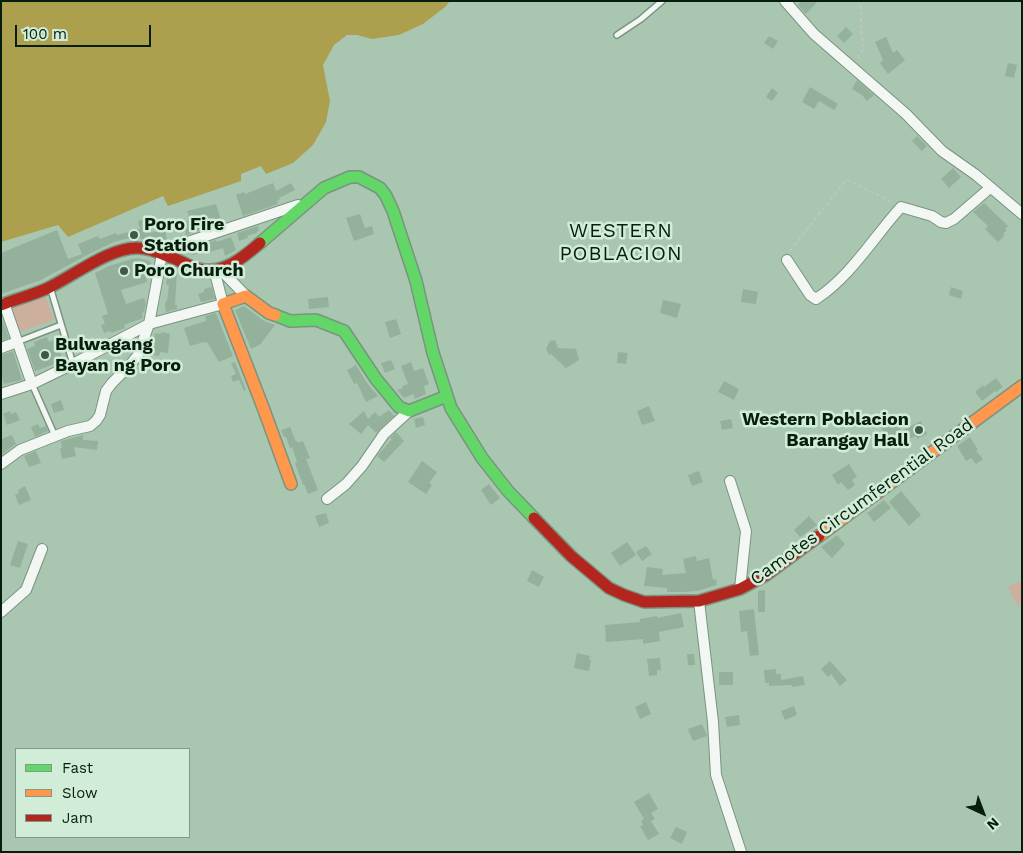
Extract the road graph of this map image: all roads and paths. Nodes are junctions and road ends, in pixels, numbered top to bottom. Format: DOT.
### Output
graph roads {
  1 [pos="662,1"];
  2 [pos="785,1"];
  3 [pos="859,1"];
  4 [pos="617,35"];
  5 [pos="858,73"];
  6 [pos="990,188"];
  7 [pos="305,203"];
  8 [pos="901,207"];
  9 [pos="1022,214"];
  10 [pos="160,253"];
  11 [pos="787,260"];
  12 [pos="219,269"];
  13 [pos="51,287"];
  14 [pos="246,296"];
  15 [pos="3,304"];
  16 [pos="223,304"];
  17 [pos="149,324"];
  18 [pos="61,325"];
  19 [pos="17,342"];
  20 [pos="1,348"];
  21 [pos="73,364"];
  22 [pos="32,384"];
  23 [pos="1022,386"];
  24 [pos="1,394"];
  25 [pos="447,396"];
  26 [pos="409,411"];
  27 [pos="55,437"];
  28 [pos="1,464"];
  29 [pos="730,481"];
  30 [pos="291,484"];
  31 [pos="327,499"];
  32 [pos="42,549"];
  33 [pos="740,589"];
  34 [pos="699,601"];
  35 [pos="1,612"];
  36 [pos="741,852"];
  1 -- 4 [label="lane"];
  2 -- 5 [label="street"];
  3 -- 5 [label="path"];
  5 -- 6 [label="street"];
  6 -- 8 [label="street"];
  6 -- 9 [label="street"];
  7 -- 10 [label="street"];
  7 -- 12 [label="main road, Camotes Circumferential Road"];
  7 -- 25 [label="main road, Camotes Circumferential Road"];
  8 -- 11 [label="path"];
  8 -- 11 [label="street"];
  10 -- 12 [label="main road"];
  10 -- 13 [label="main road"];
  10 -- 17 [label="street"];
  12 -- 14 [label="street"];
  12 -- 16 [label="street"];
  13 -- 15 [label="main road"];
  13 -- 18 [label="lane"];
  14 -- 16 [label="main road"];
  14 -- 26 [label="main road"];
  15 -- 19 [label="street"];
  16 -- 17 [label="street"];
  16 -- 30 [label="main road"];
  17 -- 21 [label="street"];
  17 -- 27 [label="street"];
  18 -- 19 [label="lane"];
  18 -- 21 [label="lane"];
  19 -- 20 [label="street"];
  19 -- 22 [label="street"];
  21 -- 22 [label="street"];
  22 -- 24 [label="street"];
  22 -- 27 [label="lane"];
  23 -- 33 [label="main road, Camotes Circumferential Road"];
  25 -- 26 [label="main road"];
  25 -- 34 [label="main road, Camotes Circumferential Road"];
  26 -- 31 [label="street"];
  27 -- 28 [label="street"];
  29 -- 33 [label="street"];
  32 -- 35 [label="street"];
  33 -- 34 [label="main road, Camotes Circumferential Road"];
  34 -- 36 [label="street"];
}
